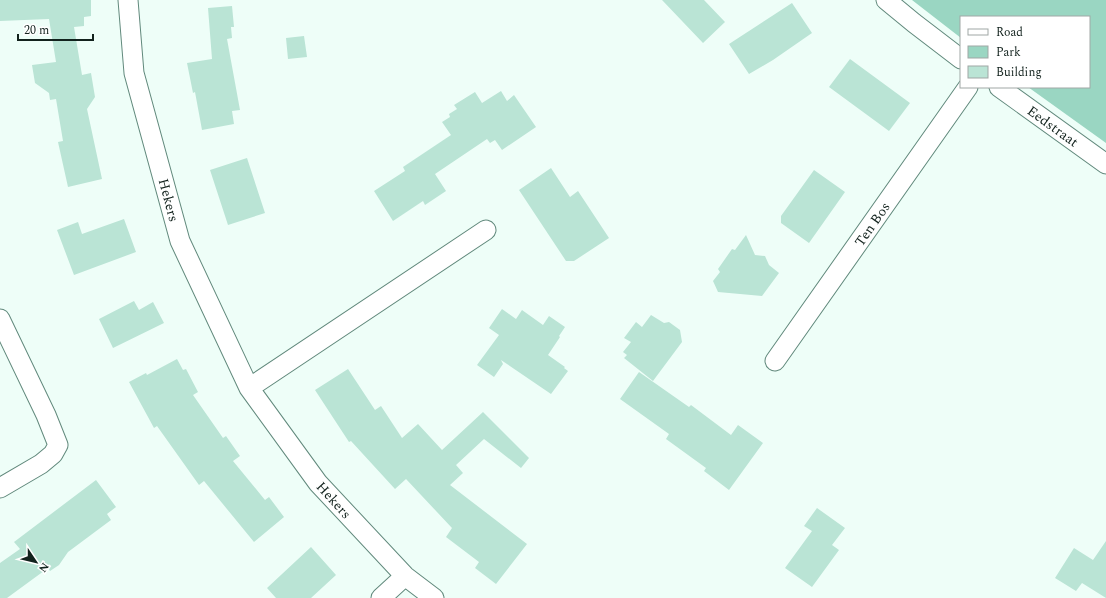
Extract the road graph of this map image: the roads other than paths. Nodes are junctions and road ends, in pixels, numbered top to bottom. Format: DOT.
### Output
graph roads {
  1 [pos="128,0"];
  2 [pos="886,0"];
  3 [pos="960,58"];
  4 [pos="967,88"];
  5 [pos="1000,88"];
  6 [pos="1106,164"];
  7 [pos="486,230"];
  8 [pos="0,319"];
  9 [pos="775,361"];
  10 [pos="249,388"];
  11 [pos="0,488"];
  12 [pos="405,576"];
  13 [pos="382,598"];
  14 [pos="434,598"];
  1 -- 10 [label="street, Hekers"];
  2 -- 3 [label="street"];
  4 -- 9 [label="street, Ten Bos"];
  5 -- 6 [label="street, Eedstraat"];
  7 -- 10 [label="street"];
  8 -- 11 [label="street"];
  10 -- 12 [label="street, Hekers"];
  12 -- 13 [label="street"];
  12 -- 14 [label="street, Hekers"];
}
